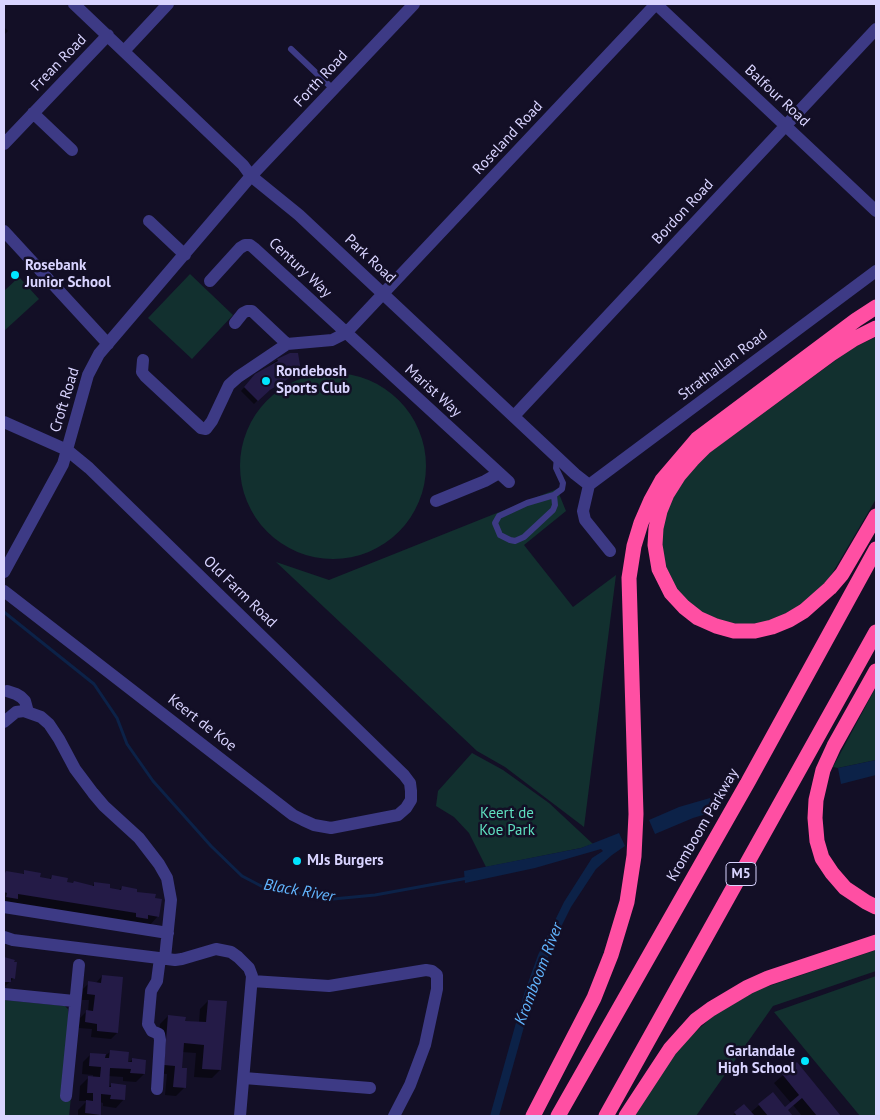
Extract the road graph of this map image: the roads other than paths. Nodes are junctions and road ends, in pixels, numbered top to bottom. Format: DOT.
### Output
graph roads {
  1 [pos="74,4"];
  2 [pos="168,4"];
  3 [pos="414,4"];
  4 [pos="656,4"];
  5 [pos="876,29"];
  6 [pos="108,35"];
  7 [pos="291,49"];
  8 [pos="124,50"];
  9 [pos="333,89"];
  10 [pos="33,114"];
  11 [pos="786,126"];
  12 [pos="4,144"];
  13 [pos="72,150"];
  14 [pos="251,176"];
  15 [pos="876,211"];
  16 [pos="150,222"];
  17 [pos="4,231"];
  18 [pos="185,255"];
  19 [pos="876,271"];
  20 [pos="210,281"];
  21 [pos="384,294"];
  22 [pos="876,307"];
  23 [pos="235,323"];
  24 [pos="876,328"];
  25 [pos="346,334"];
  26 [pos="108,344"];
  27 [pos="287,344"];
  28 [pos="143,360"];
  29 [pos="514,416"];
  30 [pos="4,422"];
  31 [pos="67,450"];
  32 [pos="558,457"];
  33 [pos="499,473"];
  34 [pos="509,482"];
  35 [pos="589,484"];
  36 [pos="554,495"];
  37 [pos="436,501"];
  38 [pos="876,516"];
  39 [pos="876,549"];
  40 [pos="610,551"];
  41 [pos="4,572"];
  42 [pos="4,591"];
  43 [pos="876,632"];
  44 [pos="876,672"];
  45 [pos="5,690"];
  46 [pos="28,712"];
  47 [pos="4,722"];
  48 [pos="398,815"];
  49 [pos="4,907"];
  50 [pos="876,907"];
  51 [pos="168,933"];
  52 [pos="4,937"];
  53 [pos="876,942"];
  54 [pos="163,958"];
  55 [pos="78,965"];
  56 [pos="252,981"];
  57 [pos="4,994"];
  58 [pos="74,1001"];
  59 [pos="244,1078"];
  60 [pos="370,1088"];
  61 [pos="157,1089"];
  62 [pos="66,1096"];
  63 [pos="240,1116"];
  64 [pos="394,1116"];
  65 [pos="533,1116"];
  66 [pos="558,1116"];
  67 [pos="606,1116"];
  68 [pos="626,1116"];
  1 -- 6 [label="street, Park Road"];
  2 -- 8 [label="street"];
  3 -- 9 [label="street, Forth Road"];
  4 -- 11 [label="street, Balfour Road"];
  4 -- 21 [label="street, Roseland Road"];
  5 -- 11 [label="street, Bordon Road"];
  6 -- 8 [label="street, Park Road"];
  6 -- 10 [label="street, Frean Road"];
  7 -- 9 [label="lane"];
  8 -- 14 [label="street, Park Road"];
  9 -- 14 [label="street, Forth Road"];
  10 -- 12 [label="street, Frean Road"];
  10 -- 13 [label="street, Frean Road"];
  11 -- 15 [label="street, Balfour Road"];
  11 -- 29 [label="street, Bordon Road"];
  14 -- 18 [label="street, Croft Road"];
  14 -- 21 [label="street, Park Road"];
  16 -- 18 [label="street"];
  17 -- 26 [label="street"];
  18 -- 26 [label="street, Croft Road"];
  19 -- 35 [label="street, Strathallan Road"];
  20 -- 25 [label="street, Century Way"];
  21 -- 25 [label="street, Roseland Road"];
  21 -- 29 [label="street, Park Road"];
  22 -- 65 [label="highway"];
  23 -- 27 [label="street"];
  24 -- 38 [label="highway"];
  25 -- 27 [label="street"];
  25 -- 33 [label="street, Marist Way"];
  26 -- 31 [label="street, Croft Road"];
  27 -- 28 [label="street"];
  29 -- 32 [label="street, Park Road"];
  30 -- 31 [label="street, Old Farm Road"];
  31 -- 41 [label="street, Croft Road"];
  31 -- 48 [label="street, Old Farm Road"];
  32 -- 35 [label="street, Park Road"];
  32 -- 36 [label="lane"];
  33 -- 34 [label="street, Marist Way"];
  33 -- 37 [label="street"];
  35 -- 40 [label="street"];
  36 -- 36 [label="lane"];
  39 -- 66 [label="highway, Kromboom Parkway / M5"];
  42 -- 48 [label="street, Keert de Koe"];
  43 -- 67 [label="highway, M5"];
  44 -- 50 [label="highway"];
  45 -- 46 [label="street"];
  46 -- 47 [label="street"];
  46 -- 51 [label="street"];
  49 -- 51 [label="street"];
  51 -- 54 [label="street"];
  52 -- 54 [label="street"];
  53 -- 68 [label="highway"];
  54 -- 56 [label="street"];
  54 -- 61 [label="street"];
  55 -- 58 [label="street"];
  56 -- 59 [label="street"];
  56 -- 64 [label="street"];
  57 -- 58 [label="street"];
  58 -- 62 [label="street"];
  59 -- 60 [label="street"];
  59 -- 63 [label="street"];
}
